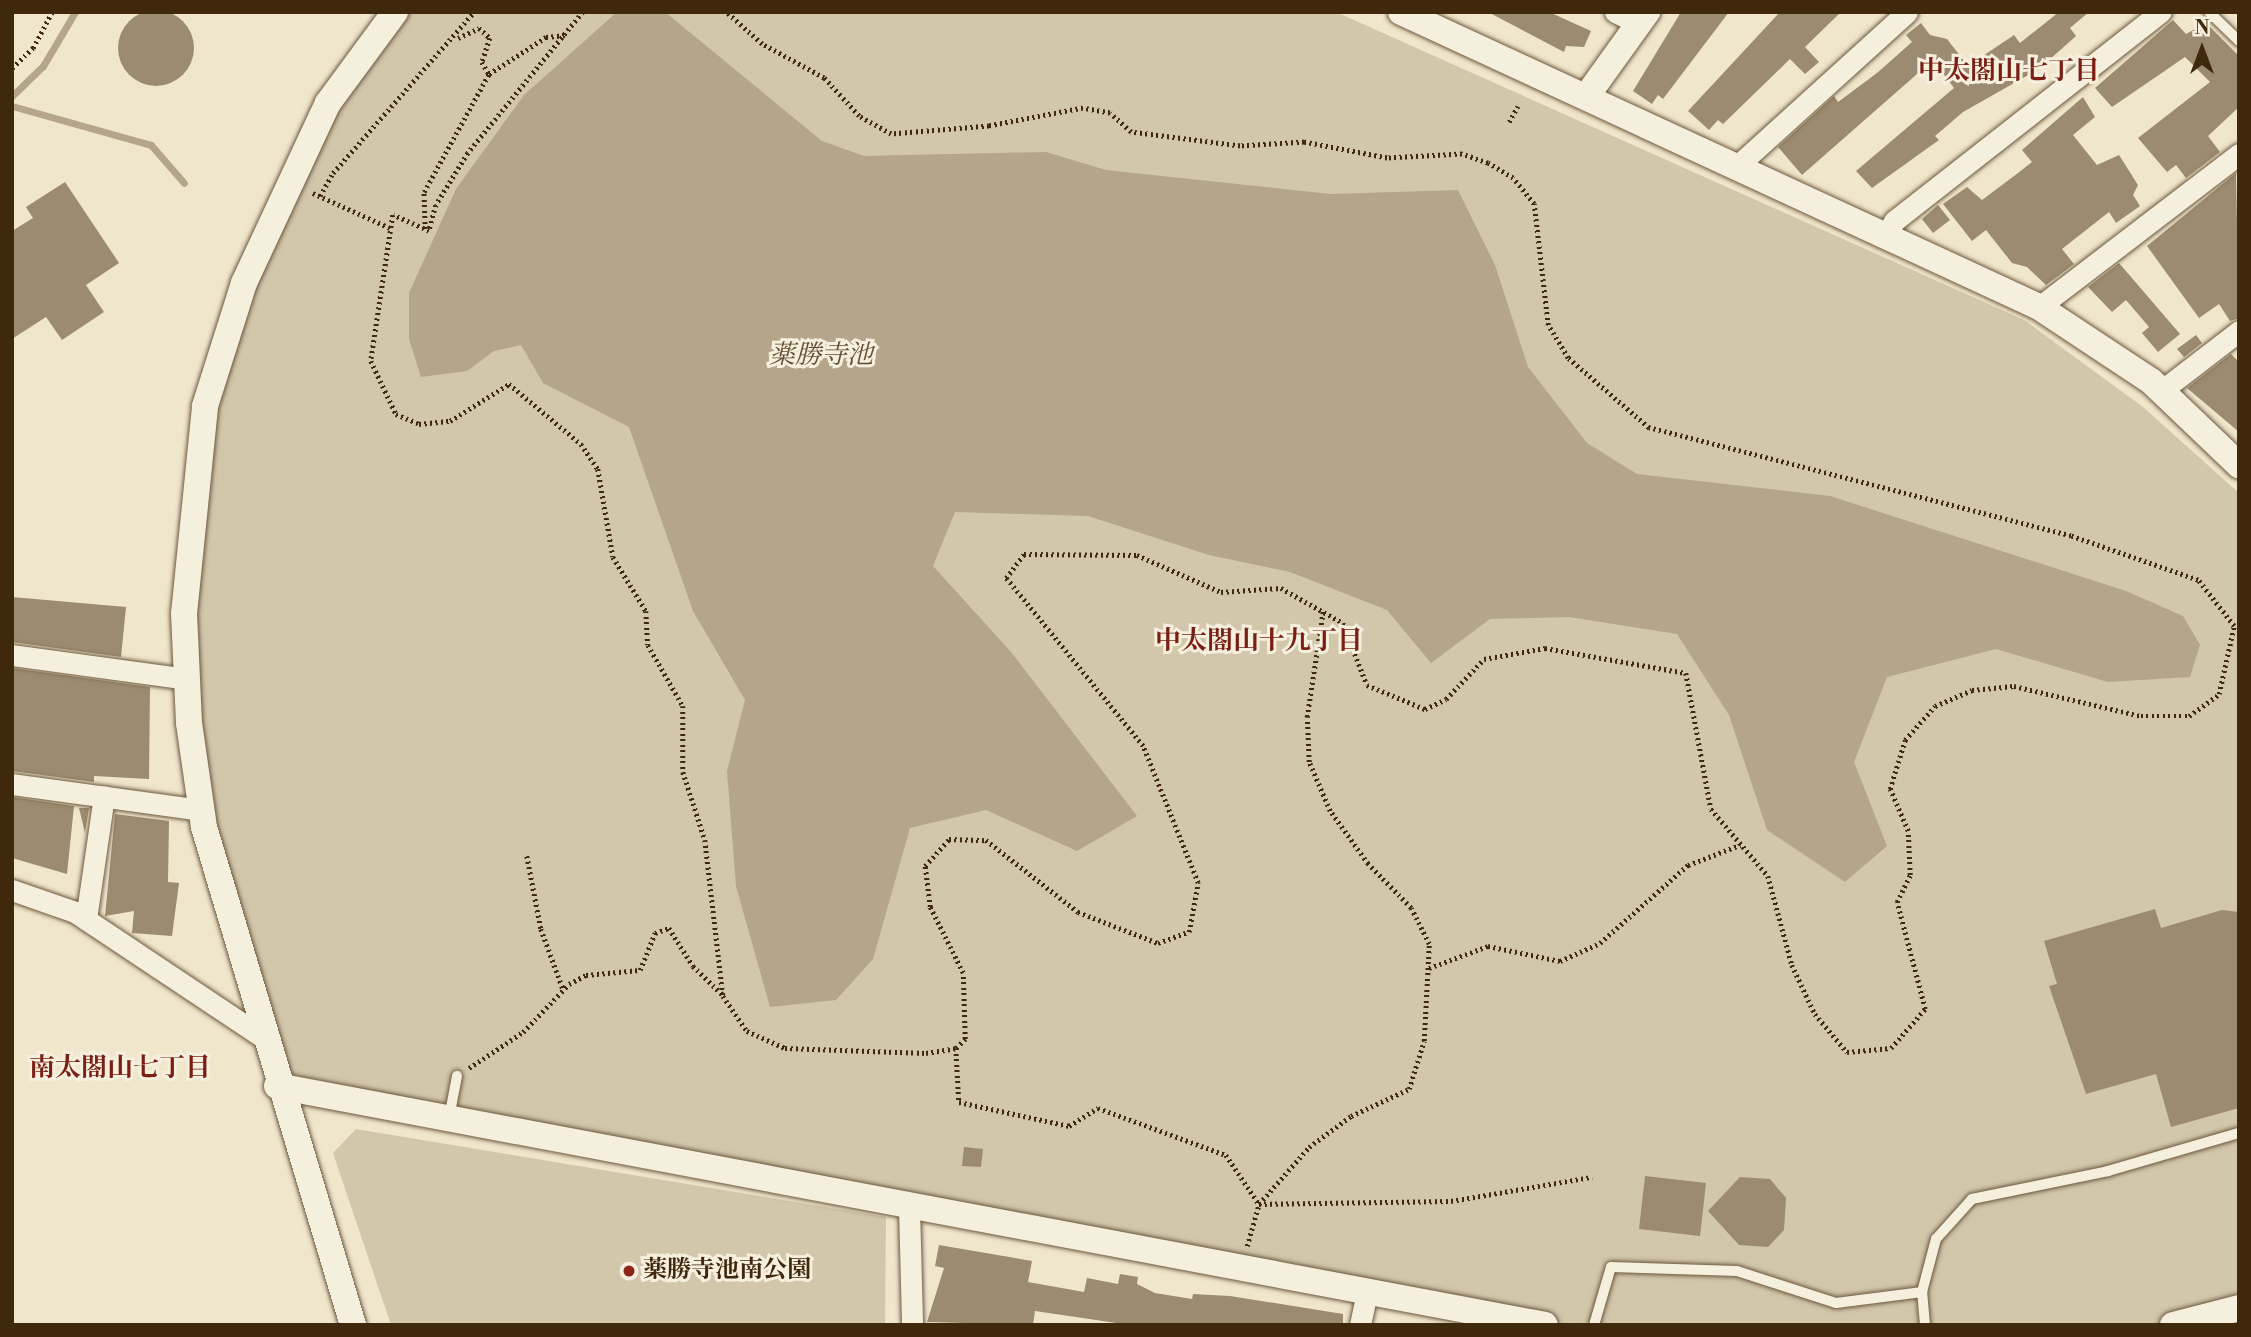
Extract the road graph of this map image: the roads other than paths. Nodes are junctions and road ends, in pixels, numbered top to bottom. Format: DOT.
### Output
graph roads {
  1 [pos="395,12"];
  2 [pos="1401,12"];
  3 [pos="1907,12"];
  4 [pos="2161,12"];
  5 [pos="2209,12"];
  6 [pos="1633,16"];
  7 [pos="2239,41"];
  8 [pos="1586,97"];
  9 [pos="2239,154"];
  10 [pos="1735,167"];
  11 [pos="1886,235"];
  12 [pos="2039,307"];
  13 [pos="2239,331"];
  14 [pos="2161,391"];
  15 [pos="2239,465"];
  16 [pos="12,655"];
  17 [pos="187,679"];
  18 [pos="12,784"];
  19 [pos="104,796"];
  20 [pos="201,810"];
  21 [pos="12,891"];
  22 [pos="86,919"];
  23 [pos="261,1036"];
  24 [pos="457,1076"];
  25 [pos="277,1086"];
  26 [pos="449,1118"];
  27 [pos="2239,1133"];
  28 [pos="909,1207"];
  29 [pos="1922,1292"];
  30 [pos="1367,1293"];
  31 [pos="2239,1308"];
  32 [pos="353,1325"];
  33 [pos="912,1325"];
  34 [pos="1360,1325"];
  35 [pos="1545,1325"];
  36 [pos="1594,1325"];
  37 [pos="1925,1325"];
  38 [pos="2173,1325"];
  1 -- 17 [label="street"];
  2 -- 8 [label="street"];
  3 -- 10 [label="street"];
  4 -- 11 [label="street"];
  5 -- 7 [label="lane"];
  6 -- 8 [label="street"];
  8 -- 10 [label="street"];
  9 -- 12 [label="street"];
  10 -- 11 [label="street"];
  11 -- 12 [label="street"];
  12 -- 14 [label="street"];
  13 -- 14 [label="street"];
  14 -- 15 [label="street"];
  16 -- 17 [label="street"];
  17 -- 20 [label="street"];
  18 -- 19 [label="street"];
  19 -- 20 [label="street"];
  19 -- 22 [label="street"];
  20 -- 23 [label="street"];
  21 -- 22 [label="street"];
  22 -- 23 [label="street"];
  23 -- 25 [label="street"];
  24 -- 26 [label="lane"];
  25 -- 26 [label="street"];
  25 -- 32 [label="street"];
  26 -- 28 [label="street"];
  27 -- 29 [label="lane"];
  28 -- 30 [label="street"];
  28 -- 33 [label="street"];
  29 -- 36 [label="lane"];
  29 -- 37 [label="lane"];
  30 -- 34 [label="street"];
  30 -- 35 [label="street"];
  31 -- 38 [label="street"];
}
